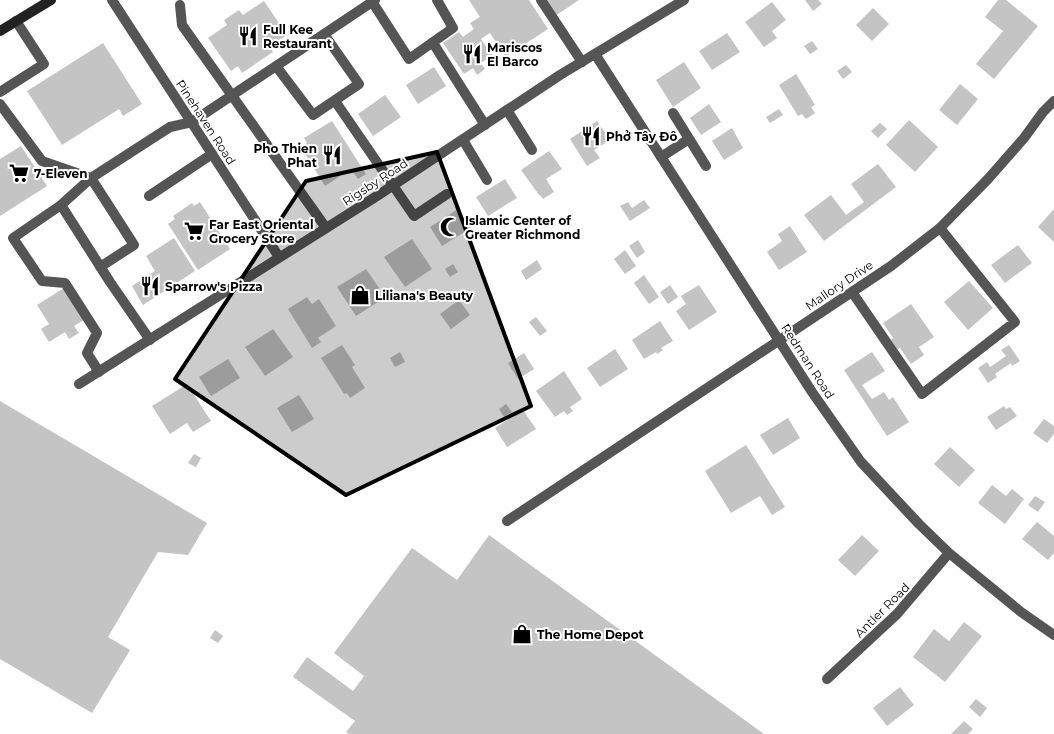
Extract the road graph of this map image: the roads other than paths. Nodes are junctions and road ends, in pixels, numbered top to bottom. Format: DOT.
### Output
graph roads {
  1 [pos="50,0"];
  2 [pos="112,0"];
  3 [pos="437,0"];
  4 [pos="541,0"];
  5 [pos="684,0"];
  6 [pos="372,1"];
  7 [pos="181,2"];
  8 [pos="669,4"];
  9 [pos="16,20"];
  10 [pos="0,31"];
  11 [pos="324,34"];
  12 [pos="433,43"];
  13 [pos="595,54"];
  14 [pos="582,62"];
  15 [pos="276,66"];
  16 [pos="0,92"];
  17 [pos="232,95"];
  18 [pos="335,100"];
  19 [pos="1054,101"];
  20 [pos="0,104"];
  21 [pos="507,110"];
  22 [pos="672,113"];
  23 [pos="192,122"];
  24 [pos="485,125"];
  25 [pos="689,139"];
  26 [pos="462,140"];
  27 [pos="532,150"];
  28 [pos="212,154"];
  29 [pos="662,157"];
  30 [pos="706,166"];
  31 [pos="91,178"];
  32 [pos="487,180"];
  33 [pos="394,185"];
  34 [pos="447,194"];
  35 [pos="149,196"];
  36 [pos="61,205"];
  37 [pos="326,228"];
  38 [pos="940,228"];
  39 [pos="279,257"];
  40 [pos="100,267"];
  41 [pos="852,292"];
  42 [pos="150,340"];
  43 [pos="780,340"];
  44 [pos="99,372"];
  45 [pos="80,384"];
  46 [pos="507,521"];
  47 [pos="949,553"];
  48 [pos="1054,635"];
  49 [pos="827,679"];
  1 -- 9 [label="street"];
  2 -- 23 [label="street, Pinehaven Road"];
  3 -- 12 [label="street"];
  4 -- 14 [label="street"];
  5 -- 8 [label="street, Rigsby Road"];
  6 -- 11 [label="street"];
  6 -- 12 [label="street"];
  7 -- 17 [label="street"];
  8 -- 13 [label="street, Rigsby Road"];
  9 -- 10 [label="street"];
  9 -- 16 [label="street"];
  11 -- 15 [label="street"];
  11 -- 18 [label="street"];
  12 -- 24 [label="street"];
  13 -- 14 [label="street, Rigsby Road"];
  13 -- 29 [label="street, Redman Road"];
  14 -- 21 [label="street, Rigsby Road"];
  15 -- 17 [label="street"];
  15 -- 18 [label="street"];
  17 -- 23 [label="street"];
  17 -- 37 [label="street"];
  18 -- 33 [label="street"];
  19 -- 38 [label="street, Mallory Drive"];
  20 -- 31 [label="street"];
  21 -- 24 [label="street, Rigsby Road"];
  21 -- 27 [label="street"];
  22 -- 25 [label="street"];
  23 -- 28 [label="street, Pinehaven Road"];
  23 -- 31 [label="street"];
  24 -- 26 [label="street, Rigsby Road"];
  25 -- 29 [label="street"];
  25 -- 30 [label="street"];
  26 -- 32 [label="street"];
  26 -- 33 [label="street, Rigsby Road"];
  28 -- 35 [label="street"];
  28 -- 39 [label="street, Pinehaven Road"];
  29 -- 43 [label="street, Redman Road"];
  31 -- 36 [label="street"];
  31 -- 40 [label="street"];
  33 -- 34 [label="street"];
  33 -- 37 [label="street, Rigsby Road"];
  36 -- 40 [label="street"];
  36 -- 44 [label="street"];
  37 -- 39 [label="street, Rigsby Road"];
  38 -- 41 [label="street, Mallory Drive"];
  38 -- 41 [label="street"];
  39 -- 42 [label="street, Rigsby Road"];
  40 -- 42 [label="street"];
  41 -- 43 [label="street, Mallory Drive"];
  42 -- 44 [label="street, Rigsby Road"];
  43 -- 46 [label="street, Mallory Drive"];
  43 -- 47 [label="street, Redman Road"];
  44 -- 45 [label="street, Rigsby Road"];
  47 -- 48 [label="street, Redman Road"];
  47 -- 49 [label="street, Antler Road"];
}
